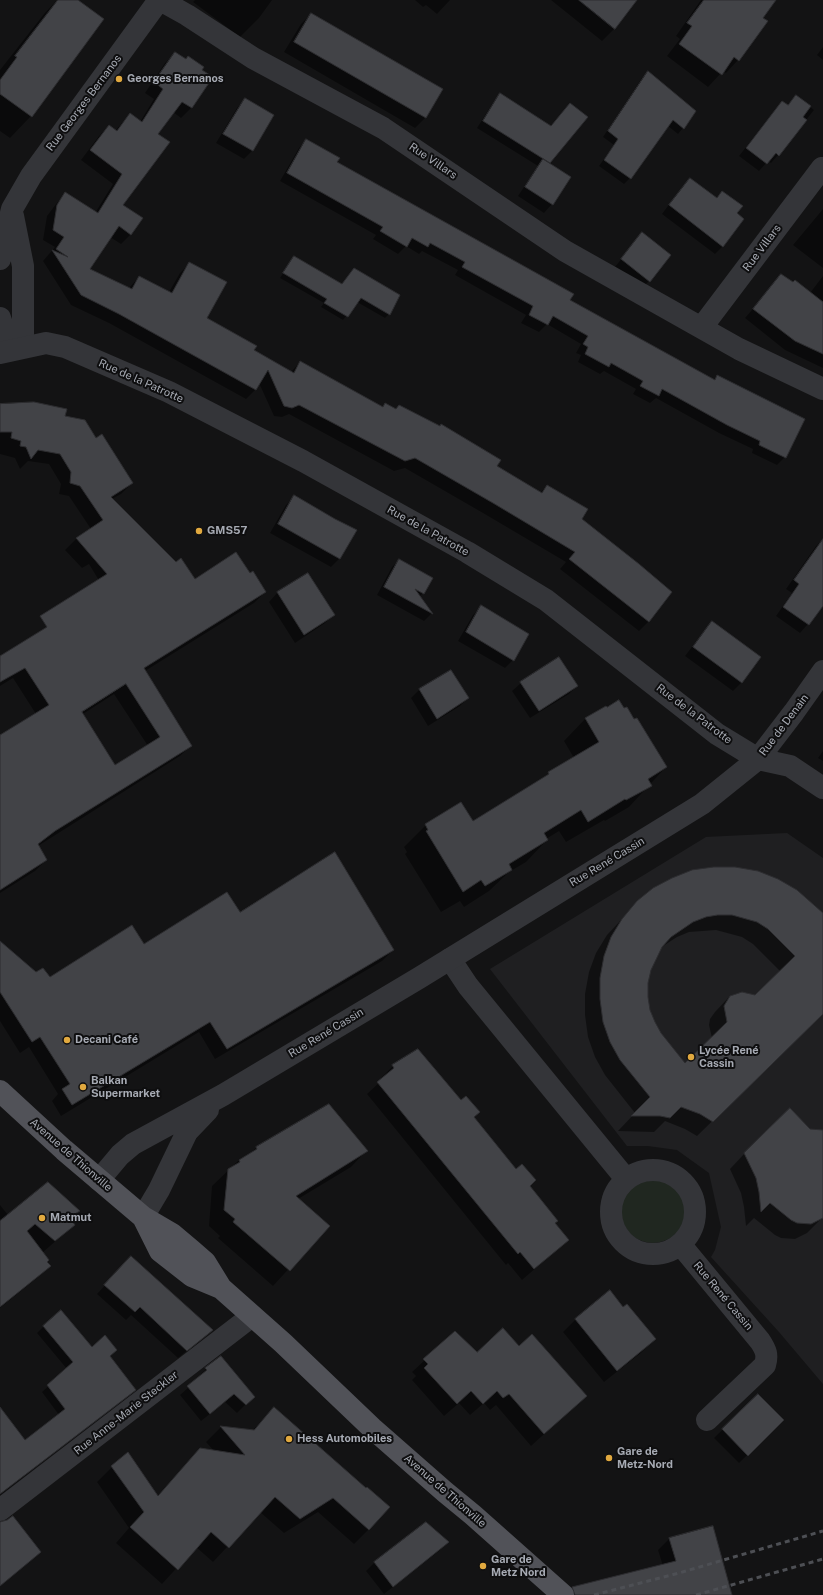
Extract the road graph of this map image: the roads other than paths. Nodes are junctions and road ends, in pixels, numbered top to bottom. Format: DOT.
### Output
graph roads {
  1 [pos="160,0"];
  2 [pos="822,168"];
  3 [pos="12,209"];
  4 [pos="0,259"];
  5 [pos="0,318"];
  6 [pos="702,327"];
  7 [pos="11,350"];
  8 [pos="823,389"];
  9 [pos="823,671"];
  10 [pos="758,759"];
  11 [pos="823,788"];
  12 [pos="450,959"];
  13 [pos="0,1091"];
  14 [pos="223,1095"];
  15 [pos="626,1179"];
  16 [pos="99,1180"];
  17 [pos="143,1217"];
  18 [pos="680,1244"];
  19 [pos="252,1316"];
  20 [pos="707,1420"];
  21 [pos="0,1510"];
  22 [pos="562,1595"];
  1 -- 3 [label="street, Rue Georges Bernanos"];
  1 -- 6 [label="street, Rue Villars"];
  2 -- 6 [label="street, Rue Villars"];
  3 -- 4 [label="street, Rue Georges Bernanos"];
  3 -- 7 [label="street"];
  5 -- 7 [label="street"];
  6 -- 8 [label="street, Rue Villars"];
  7 -- 10 [label="street, Rue de la Patrotte"];
  9 -- 10 [label="street, Rue de Denain"];
  10 -- 11 [label="street, Rue de la Patrotte"];
  10 -- 12 [label="street, Rue René Cassin"];
  12 -- 14 [label="street, Rue René Cassin"];
  12 -- 15 [label="street"];
  13 -- 16 [label="main road, Avenue de Thionville"];
  14 -- 16 [label="street, Rue René Cassin"];
  14 -- 17 [label="street, Rue René Cassin"];
  15 -- 18 [label="street"];
  15 -- 18 [label="street"];
  16 -- 17 [label="main road, Avenue de Thionville"];
  17 -- 19 [label="main road, Avenue de Thionville"];
  18 -- 20 [label="street, Rue René Cassin"];
  19 -- 21 [label="street, Rue Anne-Marie Steckler"];
  19 -- 22 [label="main road, Avenue de Thionville"];
}
